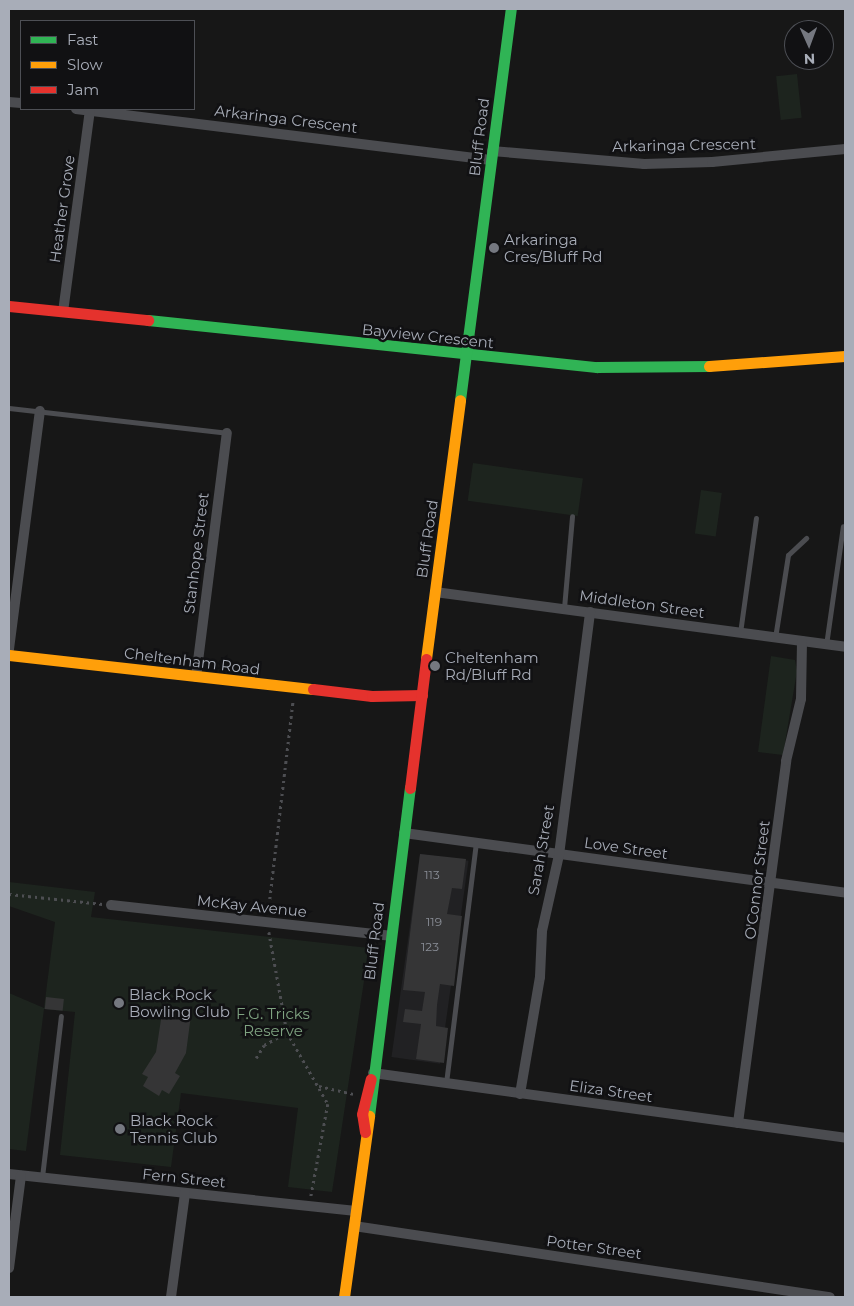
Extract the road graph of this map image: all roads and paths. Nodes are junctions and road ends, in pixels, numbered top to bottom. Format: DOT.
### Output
graph roads {
  1 [pos="511,9"];
  2 [pos="90,110"];
  3 [pos="845,149"];
  4 [pos="492,156"];
  5 [pos="9,306"];
  6 [pos="63,312"];
  7 [pos="466,356"];
  8 [pos="845,356"];
  9 [pos="9,408"];
  10 [pos="40,411"];
  11 [pos="227,433"];
  12 [pos="572,516"];
  13 [pos="756,518"];
  14 [pos="843,526"];
  15 [pos="806,538"];
  16 [pos="435,592"];
  17 [pos="564,608"];
  18 [pos="590,612"];
  19 [pos="740,634"];
  20 [pos="775,638"];
  21 [pos="802,642"];
  22 [pos="826,645"];
  23 [pos="845,647"];
  24 [pos="9,649"];
  25 [pos="9,655"];
  26 [pos="196,677"];
  27 [pos="295,688"];
  28 [pos="422,695"];
  29 [pos="372,696"];
  30 [pos="420,708"];
  31 [pos="404,834"];
  32 [pos="476,843"];
  33 [pos="559,854"];
  34 [pos="772,883"];
  35 [pos="845,893"];
  36 [pos="9,894"];
  37 [pos="111,905"];
  38 [pos="266,923"];
  39 [pos="390,936"];
  40 [pos="61,1016"];
  41 [pos="287,1032"];
  42 [pos="256,1058"];
  43 [pos="373,1073"];
  44 [pos="446,1083"];
  45 [pos="317,1086"];
  46 [pos="353,1094"];
  47 [pos="520,1094"];
  48 [pos="738,1123"];
  49 [pos="845,1138"];
  50 [pos="9,1174"];
  51 [pos="22,1176"];
  52 [pos="42,1178"];
  53 [pos="185,1193"];
  54 [pos="310,1206"];
  55 [pos="356,1211"];
  56 [pos="354,1226"];
  57 [pos="9,1268"];
  58 [pos="171,1297"];
  59 [pos="344,1297"];
  60 [pos="830,1297"];
  1 -- 4 [label="street, Bluff Road"];
  2 -- 4 [label="street, Arkaringa Crescent"];
  2 -- 6 [label="street, Heather Grove"];
  3 -- 4 [label="street, Arkaringa Crescent"];
  4 -- 7 [label="street, Bluff Road"];
  5 -- 6 [label="street, Bayview Crescent"];
  6 -- 7 [label="street, Bayview Crescent"];
  7 -- 8 [label="street, Bayview Crescent"];
  7 -- 16 [label="street, Bluff Road"];
  9 -- 10 [label="lane"];
  10 -- 11 [label="lane"];
  10 -- 24 [label="street"];
  11 -- 26 [label="street, Stanhope Street"];
  12 -- 17 [label="lane"];
  13 -- 19 [label="lane"];
  14 -- 22 [label="lane"];
  15 -- 20 [label="lane"];
  16 -- 17 [label="street, Middleton Street"];
  16 -- 28 [label="street, Bluff Road"];
  17 -- 18 [label="street, Middleton Street"];
  18 -- 19 [label="street, Middleton Street"];
  18 -- 33 [label="street, Sarah Street"];
  19 -- 20 [label="street, Middleton Street"];
  20 -- 21 [label="street, Middleton Street"];
  21 -- 22 [label="street, Middleton Street"];
  21 -- 34 [label="street, O'Connor Street"];
  22 -- 23 [label="street, Middleton Street"];
  25 -- 26 [label="street, Cheltenham Road"];
  26 -- 27 [label="street, Cheltenham Road"];
  27 -- 29 [label="street, Cheltenham Road"];
  27 -- 38 [label="path"];
  28 -- 29 [label="street, Cheltenham Road"];
  28 -- 30 [label="street, Bluff Road"];
  29 -- 30 [label="street, Cheltenham Road"];
  30 -- 31 [label="street, Bluff Road"];
  31 -- 32 [label="street, Love Street"];
  31 -- 39 [label="street, Bluff Road"];
  32 -- 33 [label="street, Love Street"];
  32 -- 44 [label="lane"];
  33 -- 34 [label="street, Love Street"];
  33 -- 47 [label="street, Sarah Street"];
  34 -- 35 [label="street, Love Street"];
  34 -- 48 [label="street, O'Connor Street"];
  36 -- 37 [label="path"];
  37 -- 38 [label="street, McKay Avenue"];
  38 -- 39 [label="street, McKay Avenue"];
  38 -- 41 [label="path"];
  39 -- 43 [label="street, Bluff Road"];
  40 -- 52 [label="lane"];
  41 -- 42 [label="path"];
  41 -- 45 [label="path"];
  43 -- 44 [label="street, Eliza Street"];
  43 -- 55 [label="street, Bluff Road"];
  44 -- 47 [label="street, Eliza Street"];
  45 -- 46 [label="path"];
  45 -- 54 [label="path"];
  47 -- 48 [label="street, Eliza Street"];
  48 -- 49 [label="street, Eliza Street"];
  50 -- 51 [label="street, Fern Street"];
  51 -- 52 [label="street, Fern Street"];
  51 -- 57 [label="street"];
  52 -- 53 [label="street, Fern Street"];
  53 -- 54 [label="street, Fern Street"];
  53 -- 58 [label="street"];
  54 -- 55 [label="street, Fern Street"];
  55 -- 56 [label="street, Bluff Road"];
  56 -- 59 [label="street, Bluff Road"];
  56 -- 60 [label="street, Potter Street"];
}
